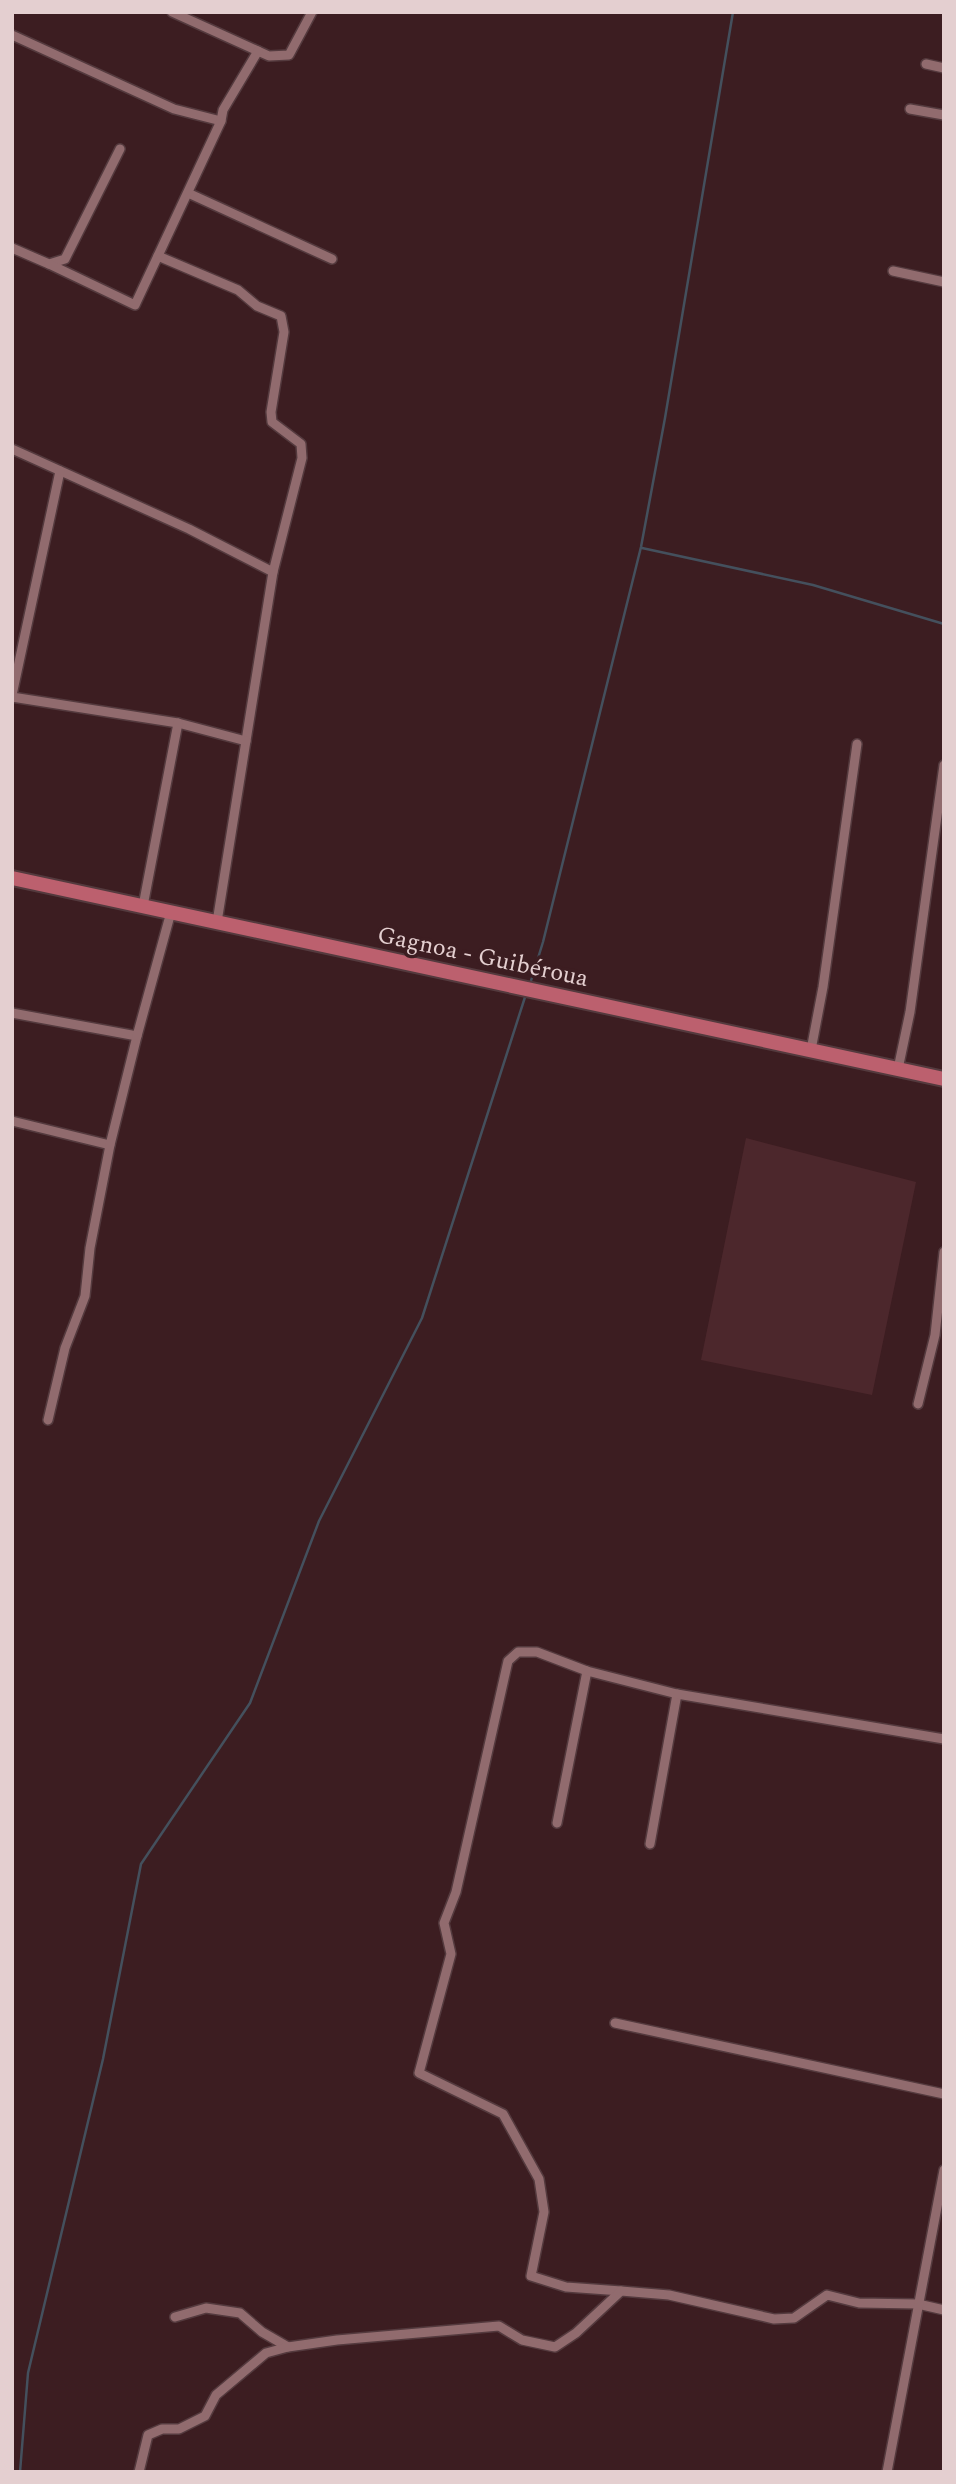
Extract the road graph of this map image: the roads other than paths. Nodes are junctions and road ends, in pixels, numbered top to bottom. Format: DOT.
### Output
graph roads {
  1 [pos="172,12"];
  2 [pos="312,12"];
  3 [pos="12,34"];
  4 [pos="258,51"];
  5 [pos="926,64"];
  6 [pos="944,68"];
  7 [pos="911,108"];
  8 [pos="944,115"];
  9 [pos="221,121"];
  10 [pos="120,149"];
  11 [pos="188,193"];
  12 [pos="12,248"];
  13 [pos="158,256"];
  14 [pos="332,260"];
  15 [pos="49,264"];
  16 [pos="893,271"];
  17 [pos="944,282"];
  18 [pos="12,449"];
  19 [pos="60,471"];
  20 [pos="273,572"];
  21 [pos="12,696"];
  22 [pos="178,723"];
  23 [pos="246,741"];
  24 [pos="857,744"];
  25 [pos="944,765"];
  26 [pos="12,878"];
  27 [pos="143,906"];
  28 [pos="172,912"];
  29 [pos="217,922"];
  30 [pos="12,1013"];
  31 [pos="137,1036"];
  32 [pos="811,1050"];
  33 [pos="898,1069"];
  34 [pos="944,1079"];
  35 [pos="12,1121"];
  36 [pos="110,1145"];
  37 [pos="944,1252"];
  38 [pos="918,1405"];
  39 [pos="48,1420"];
  40 [pos="587,1671"];
  41 [pos="677,1694"];
  42 [pos="944,1739"];
  43 [pos="556,1823"];
  44 [pos="650,1844"];
  45 [pos="615,2022"];
  46 [pos="944,2094"];
  47 [pos="944,2170"];
  48 [pos="941,2201"];
  49 [pos="621,2291"];
  50 [pos="918,2304"];
  51 [pos="944,2310"];
  52 [pos="175,2318"];
  53 [pos="288,2347"];
  54 [pos="139,2472"];
  55 [pos="887,2472"];
  1 -- 4 [label="street"];
  2 -- 4 [label="street"];
  3 -- 9 [label="street"];
  4 -- 9 [label="street"];
  5 -- 6 [label="street"];
  7 -- 8 [label="street"];
  9 -- 11 [label="street"];
  10 -- 15 [label="street"];
  11 -- 13 [label="street"];
  11 -- 14 [label="street"];
  12 -- 15 [label="street"];
  13 -- 15 [label="street"];
  13 -- 20 [label="street"];
  16 -- 17 [label="street"];
  18 -- 19 [label="street"];
  19 -- 20 [label="street"];
  19 -- 21 [label="street"];
  20 -- 23 [label="street"];
  21 -- 22 [label="street"];
  22 -- 23 [label="street"];
  22 -- 27 [label="street"];
  23 -- 29 [label="street"];
  24 -- 32 [label="street"];
  25 -- 33 [label="street"];
  26 -- 27 [label="main road, Gagnoa - Guibéroua"];
  27 -- 28 [label="main road, Gagnoa - Guibéroua"];
  28 -- 29 [label="main road, Gagnoa - Guibéroua"];
  28 -- 31 [label="street"];
  29 -- 32 [label="main road, Gagnoa - Guibéroua"];
  30 -- 31 [label="street"];
  31 -- 36 [label="street"];
  32 -- 33 [label="main road, Gagnoa - Guibéroua"];
  33 -- 34 [label="main road, Gagnoa - Guibéroua"];
  35 -- 36 [label="street"];
  36 -- 39 [label="street"];
  37 -- 38 [label="street"];
  40 -- 41 [label="street"];
  40 -- 43 [label="street"];
  40 -- 49 [label="street"];
  41 -- 42 [label="street"];
  41 -- 44 [label="street"];
  45 -- 46 [label="street"];
  47 -- 48 [label="street"];
  48 -- 50 [label="street"];
  49 -- 50 [label="street"];
  49 -- 53 [label="street"];
  50 -- 51 [label="street"];
  50 -- 55 [label="street"];
  52 -- 53 [label="street"];
  53 -- 54 [label="street"];
}
